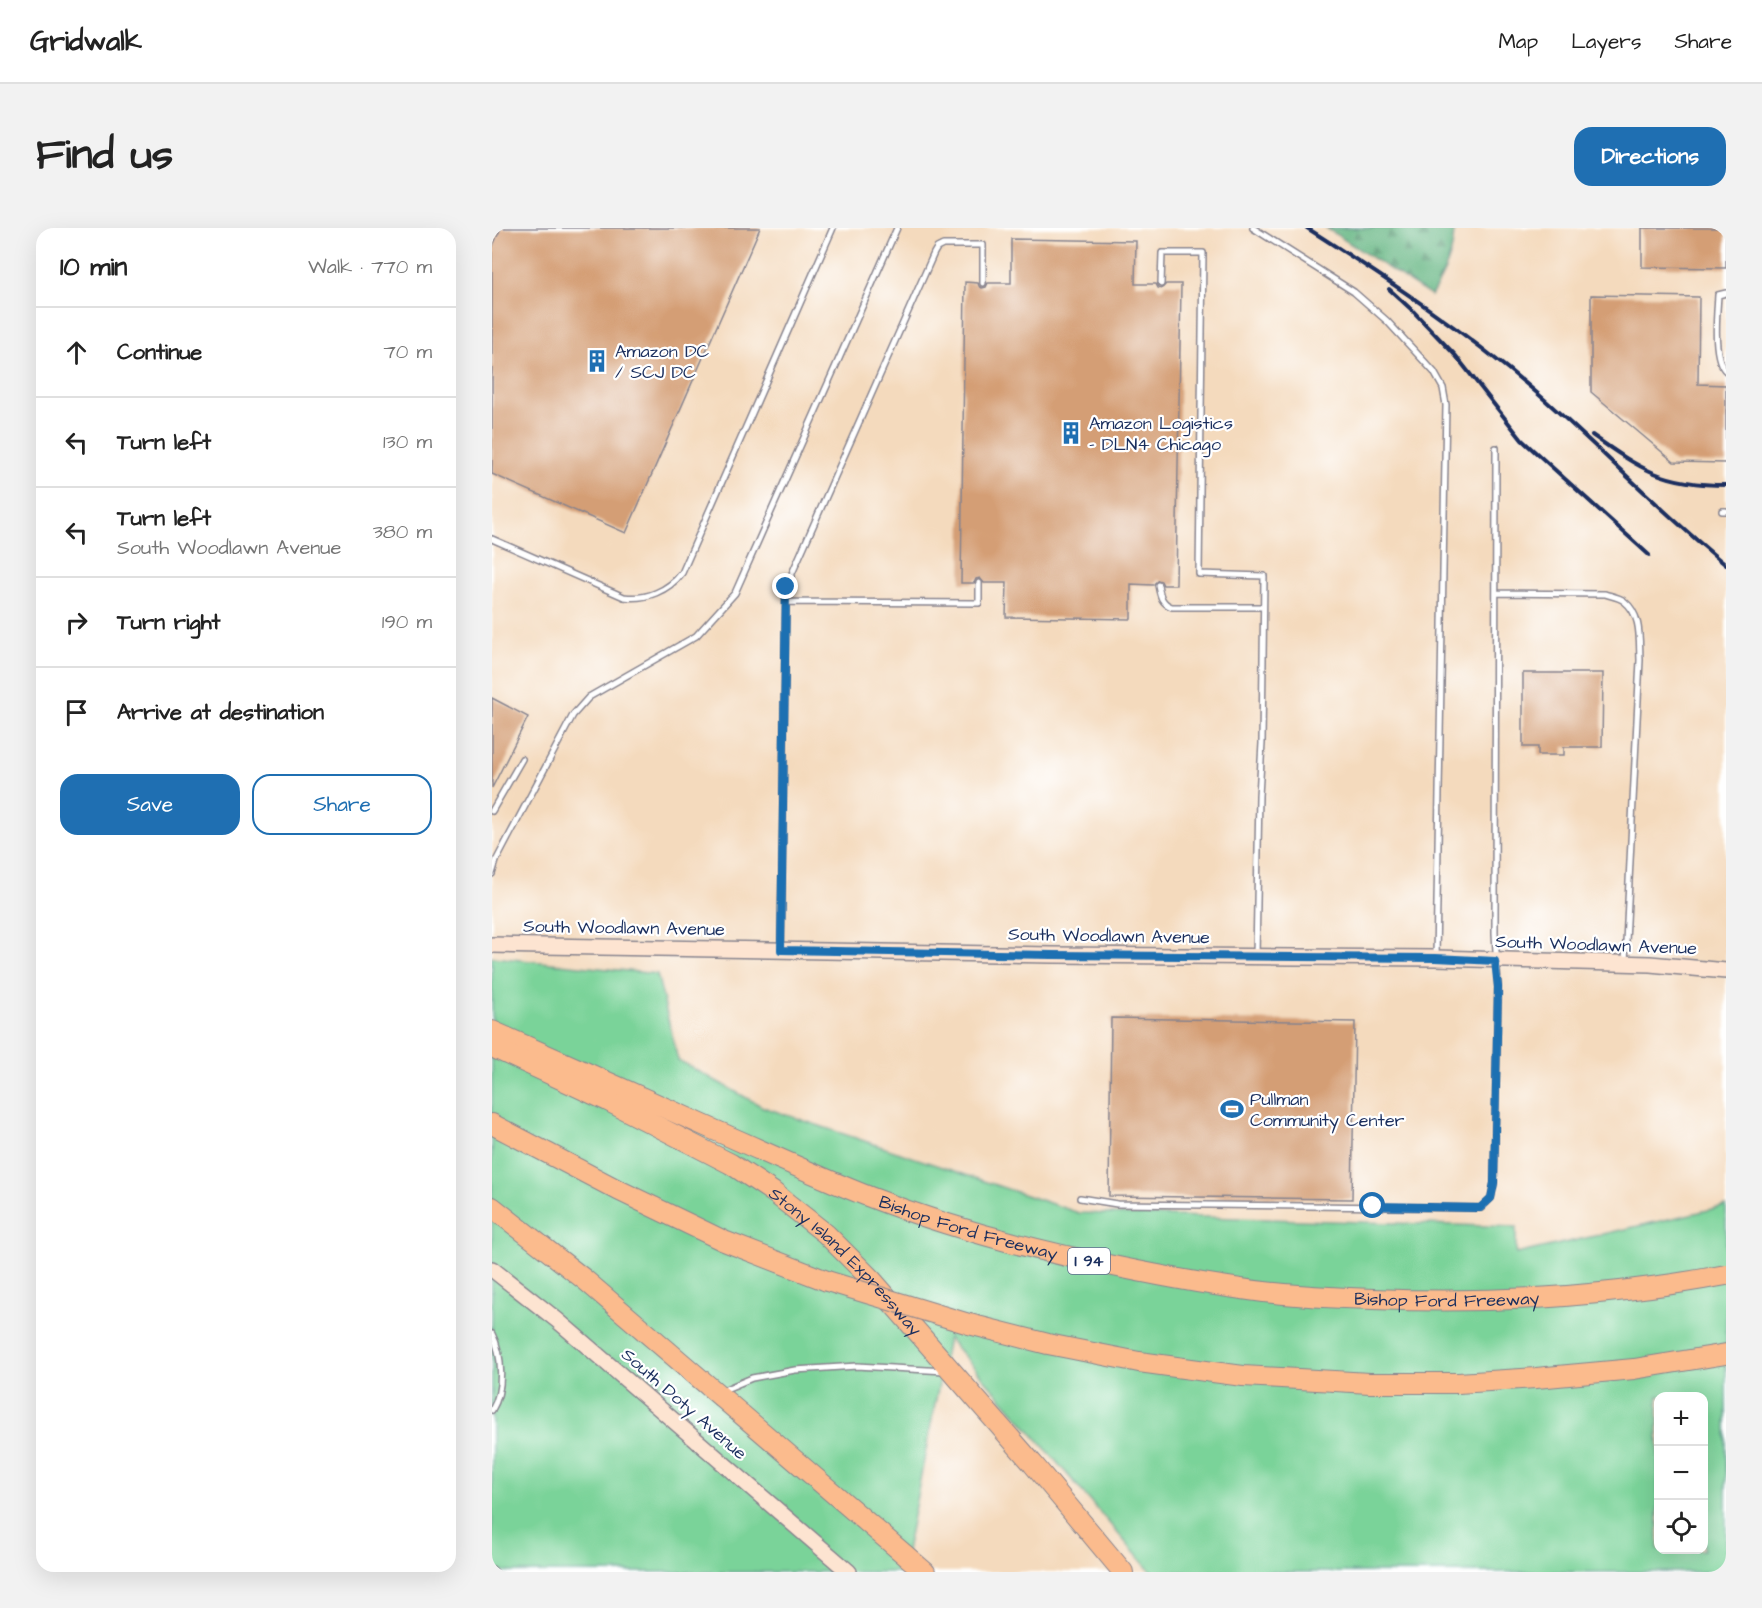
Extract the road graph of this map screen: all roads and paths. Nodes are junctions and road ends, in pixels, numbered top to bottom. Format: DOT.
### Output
graph roads {
  1 [pos="833,228"];
  2 [pos="897,228"];
  3 [pos="1253,228"];
  4 [pos="983,283"];
  5 [pos="1161,284"];
  6 [pos="1726,293"];
  7 [pos="1726,371"];
  8 [pos="1496,448"];
  9 [pos="492,539"];
  10 [pos="979,583"];
  11 [pos="1158,585"];
  12 [pos="1496,593"];
  13 [pos="786,602"];
  14 [pos="1263,607"];
  15 [pos="522,759"];
  16 [pos="492,811"];
  17 [pos="492,874"];
  18 [pos="492,945"];
  19 [pos="781,950"];
  20 [pos="1256,957"];
  21 [pos="1436,958"];
  22 [pos="1495,961"];
  23 [pos="1624,963"];
  24 [pos="1726,971"];
  25 [pos="492,1031"];
  26 [pos="492,1047"];
  27 [pos="492,1124"];
  28 [pos="1080,1198"];
  29 [pos="492,1207"];
  30 [pos="492,1269"];
  31 [pos="1726,1275"];
  32 [pos="492,1334"];
  33 [pos="1726,1354"];
  34 [pos="952,1371"];
  35 [pos="717,1393"];
  36 [pos="492,1410"];
  37 [pos="849,1572"];
  38 [pos="925,1572"];
  39 [pos="1123,1572"];
  1 -- 9 [label="lane"];
  2 -- 17 [label="lane"];
  3 -- 21 [label="lane"];
  4 -- 13 [label="lane"];
  5 -- 14 [label="lane"];
  6 -- 7 [label="lane"];
  8 -- 12 [label="lane"];
  10 -- 13 [label="lane"];
  11 -- 14 [label="lane"];
  12 -- 22 [label="lane"];
  12 -- 23 [label="lane"];
  13 -- 19 [label="lane"];
  14 -- 20 [label="lane"];
  15 -- 16 [label="lane"];
  18 -- 19 [label="street, South Woodlawn Avenue"];
  19 -- 20 [label="street, South Woodlawn Avenue"];
  20 -- 21 [label="street, South Woodlawn Avenue"];
  21 -- 22 [label="street, South Woodlawn Avenue"];
  22 -- 23 [label="street, South Woodlawn Avenue"];
  22 -- 28 [label="lane"];
  23 -- 24 [label="street, South Woodlawn Avenue"];
  25 -- 31 [label="highway, Bishop Ford Freeway / I 94"];
  26 -- 34 [label="highway, Stony Island Expressway"];
  27 -- 33 [label="highway, bridge"];
  29 -- 35 [label="highway"];
  30 -- 37 [label="street, South Doty Avenue"];
  32 -- 36 [label="lane"];
  34 -- 35 [label="lane"];
  34 -- 39 [label="highway, Stony Island Expressway"];
  35 -- 38 [label="highway"];
}
